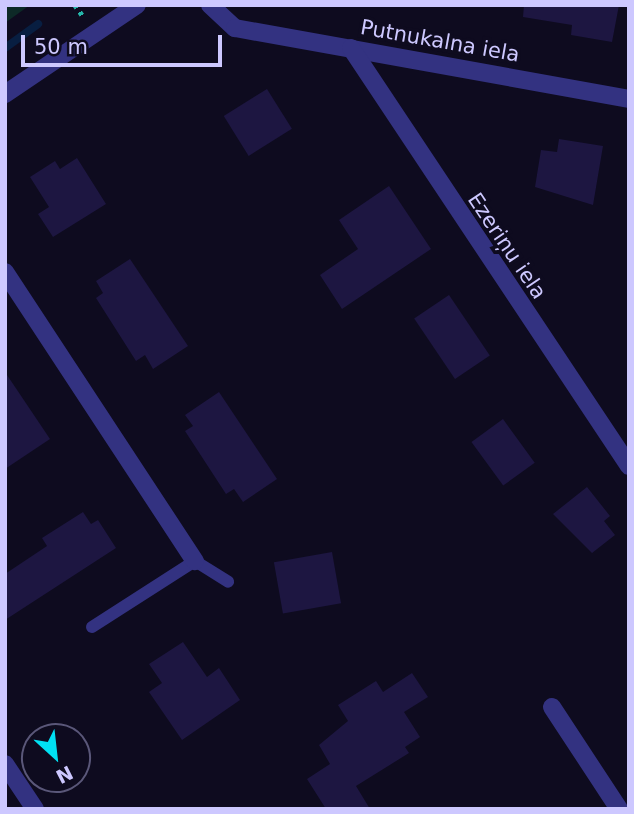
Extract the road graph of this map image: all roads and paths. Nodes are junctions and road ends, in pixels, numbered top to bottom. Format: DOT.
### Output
graph roads {
  1 [pos="137,5"];
  2 [pos="210,5"];
  3 [pos="351,48"];
  4 [pos="5,94"];
  5 [pos="629,99"];
  6 [pos="5,272"];
  7 [pos="629,467"];
  8 [pos="195,561"];
  9 [pos="228,582"];
  10 [pos="92,627"];
  11 [pos="552,707"];
  12 [pos="5,764"];
  13 [pos="35,809"];
  14 [pos="619,809"];
  1 -- 4 [label="street"];
  2 -- 3 [label="street, Putnukalna iela"];
  3 -- 5 [label="street, Putnukalna iela"];
  3 -- 7 [label="street, Ezeriņu iela"];
  6 -- 8 [label="street"];
  8 -- 9 [label="lane"];
  8 -- 10 [label="lane"];
  11 -- 14 [label="street"];
  12 -- 13 [label="street"];
}
